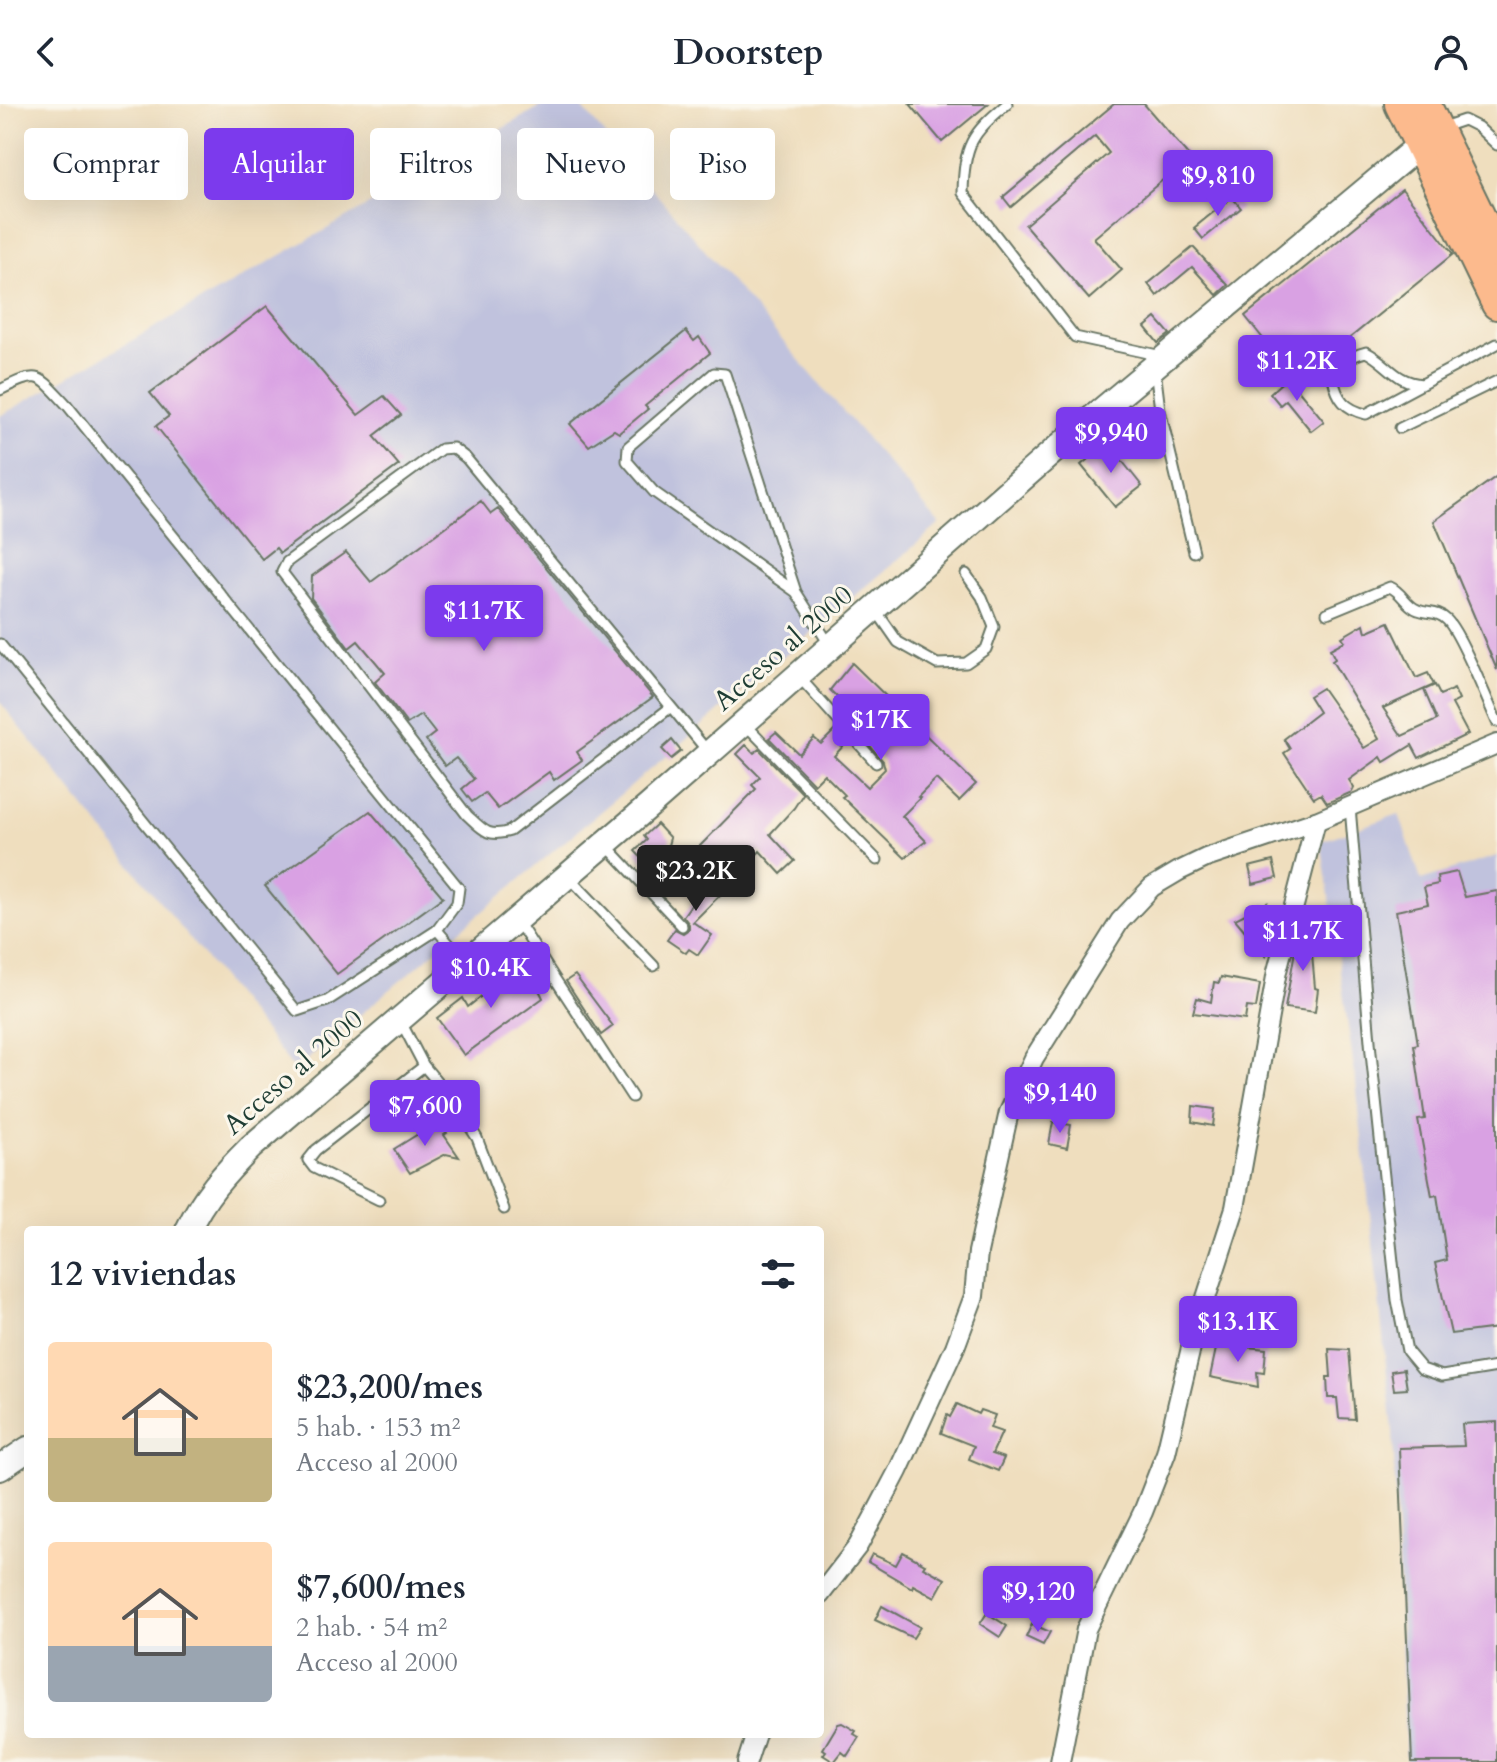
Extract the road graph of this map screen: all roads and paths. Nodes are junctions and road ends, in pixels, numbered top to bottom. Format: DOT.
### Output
graph roads {
  1 [pos="1007,104"];
  2 [pos="1400,104"];
  3 [pos="1428,126"];
  4 [pos="1497,145"];
  5 [pos="1497,252"];
  6 [pos="1497,304"];
  7 [pos="1497,344"];
  8 [pos="1160,362"];
  9 [pos="1497,381"];
  10 [pos="1422,384"];
  11 [pos="0,390"];
  12 [pos="1400,428"];
  13 [pos="1194,552"];
  14 [pos="966,574"];
  15 [pos="796,592"];
  16 [pos="875,609"];
  17 [pos="1327,613"];
  18 [pos="0,644"];
  19 [pos="830,647"];
  20 [pos="797,676"];
  21 [pos="671,707"];
  22 [pos="1497,722"];
  23 [pos="743,723"];
  24 [pos="1497,744"];
  25 [pos="709,753"];
  26 [pos="876,763"];
  27 [pos="1350,807"];
  28 [pos="1316,821"];
  29 [pos="605,843"];
  30 [pos="877,860"];
  31 [pos="568,875"];
  32 [pos="516,919"];
  33 [pos="682,926"];
  34 [pos="437,930"];
  35 [pos="465,963"];
  36 [pos="654,966"];
  37 [pos="400,1019"];
  38 [pos="424,1066"];
  39 [pos="632,1097"];
  40 [pos="379,1200"];
  41 [pos="504,1209"];
  42 [pos="190,1226"];
  43 [pos="1497,1367"];
  44 [pos="24,1452"];
  45 [pos="0,1468"];
  46 [pos="824,1590"];
  47 [pos="755,1738"];
  48 [pos="747,1762"];
  49 [pos="1060,1762"];
  1 -- 8 [label="lane"];
  2 -- 3 [label="highway"];
  3 -- 4 [label="lane"];
  3 -- 5 [label="highway"];
  3 -- 6 [label="highway"];
  3 -- 8 [label="street, Acceso al 2000"];
  7 -- 10 [label="lane"];
  8 -- 13 [label="lane"];
  8 -- 16 [label="street, Acceso al 2000"];
  9 -- 12 [label="lane"];
  10 -- 10 [label="lane"];
  11 -- 34 [label="lane"];
  14 -- 16 [label="lane"];
  15 -- 15 [label="lane"];
  15 -- 19 [label="lane"];
  16 -- 19 [label="street, Acceso al 2000"];
  17 -- 22 [label="lane"];
  18 -- 34 [label="lane"];
  19 -- 20 [label="street, Acceso al 2000"];
  20 -- 23 [label="street, Acceso al 2000"];
  20 -- 26 [label="lane"];
  21 -- 21 [label="lane"];
  21 -- 25 [label="lane"];
  23 -- 25 [label="street, Acceso al 2000"];
  23 -- 30 [label="lane"];
  24 -- 27 [label="street"];
  25 -- 29 [label="street, Acceso al 2000"];
  27 -- 28 [label="street"];
  27 -- 43 [label="lane"];
  28 -- 46 [label="street"];
  28 -- 49 [label="street"];
  29 -- 31 [label="street, Acceso al 2000"];
  29 -- 33 [label="lane"];
  31 -- 32 [label="street, Acceso al 2000"];
  31 -- 36 [label="lane"];
  32 -- 35 [label="street, Acceso al 2000"];
  32 -- 39 [label="lane"];
  34 -- 35 [label="lane"];
  35 -- 37 [label="street, Acceso al 2000"];
  37 -- 38 [label="lane"];
  37 -- 42 [label="street, Acceso al 2000"];
  38 -- 40 [label="lane"];
  38 -- 41 [label="lane"];
  44 -- 45 [label="street"];
  47 -- 48 [label="street"];
}
